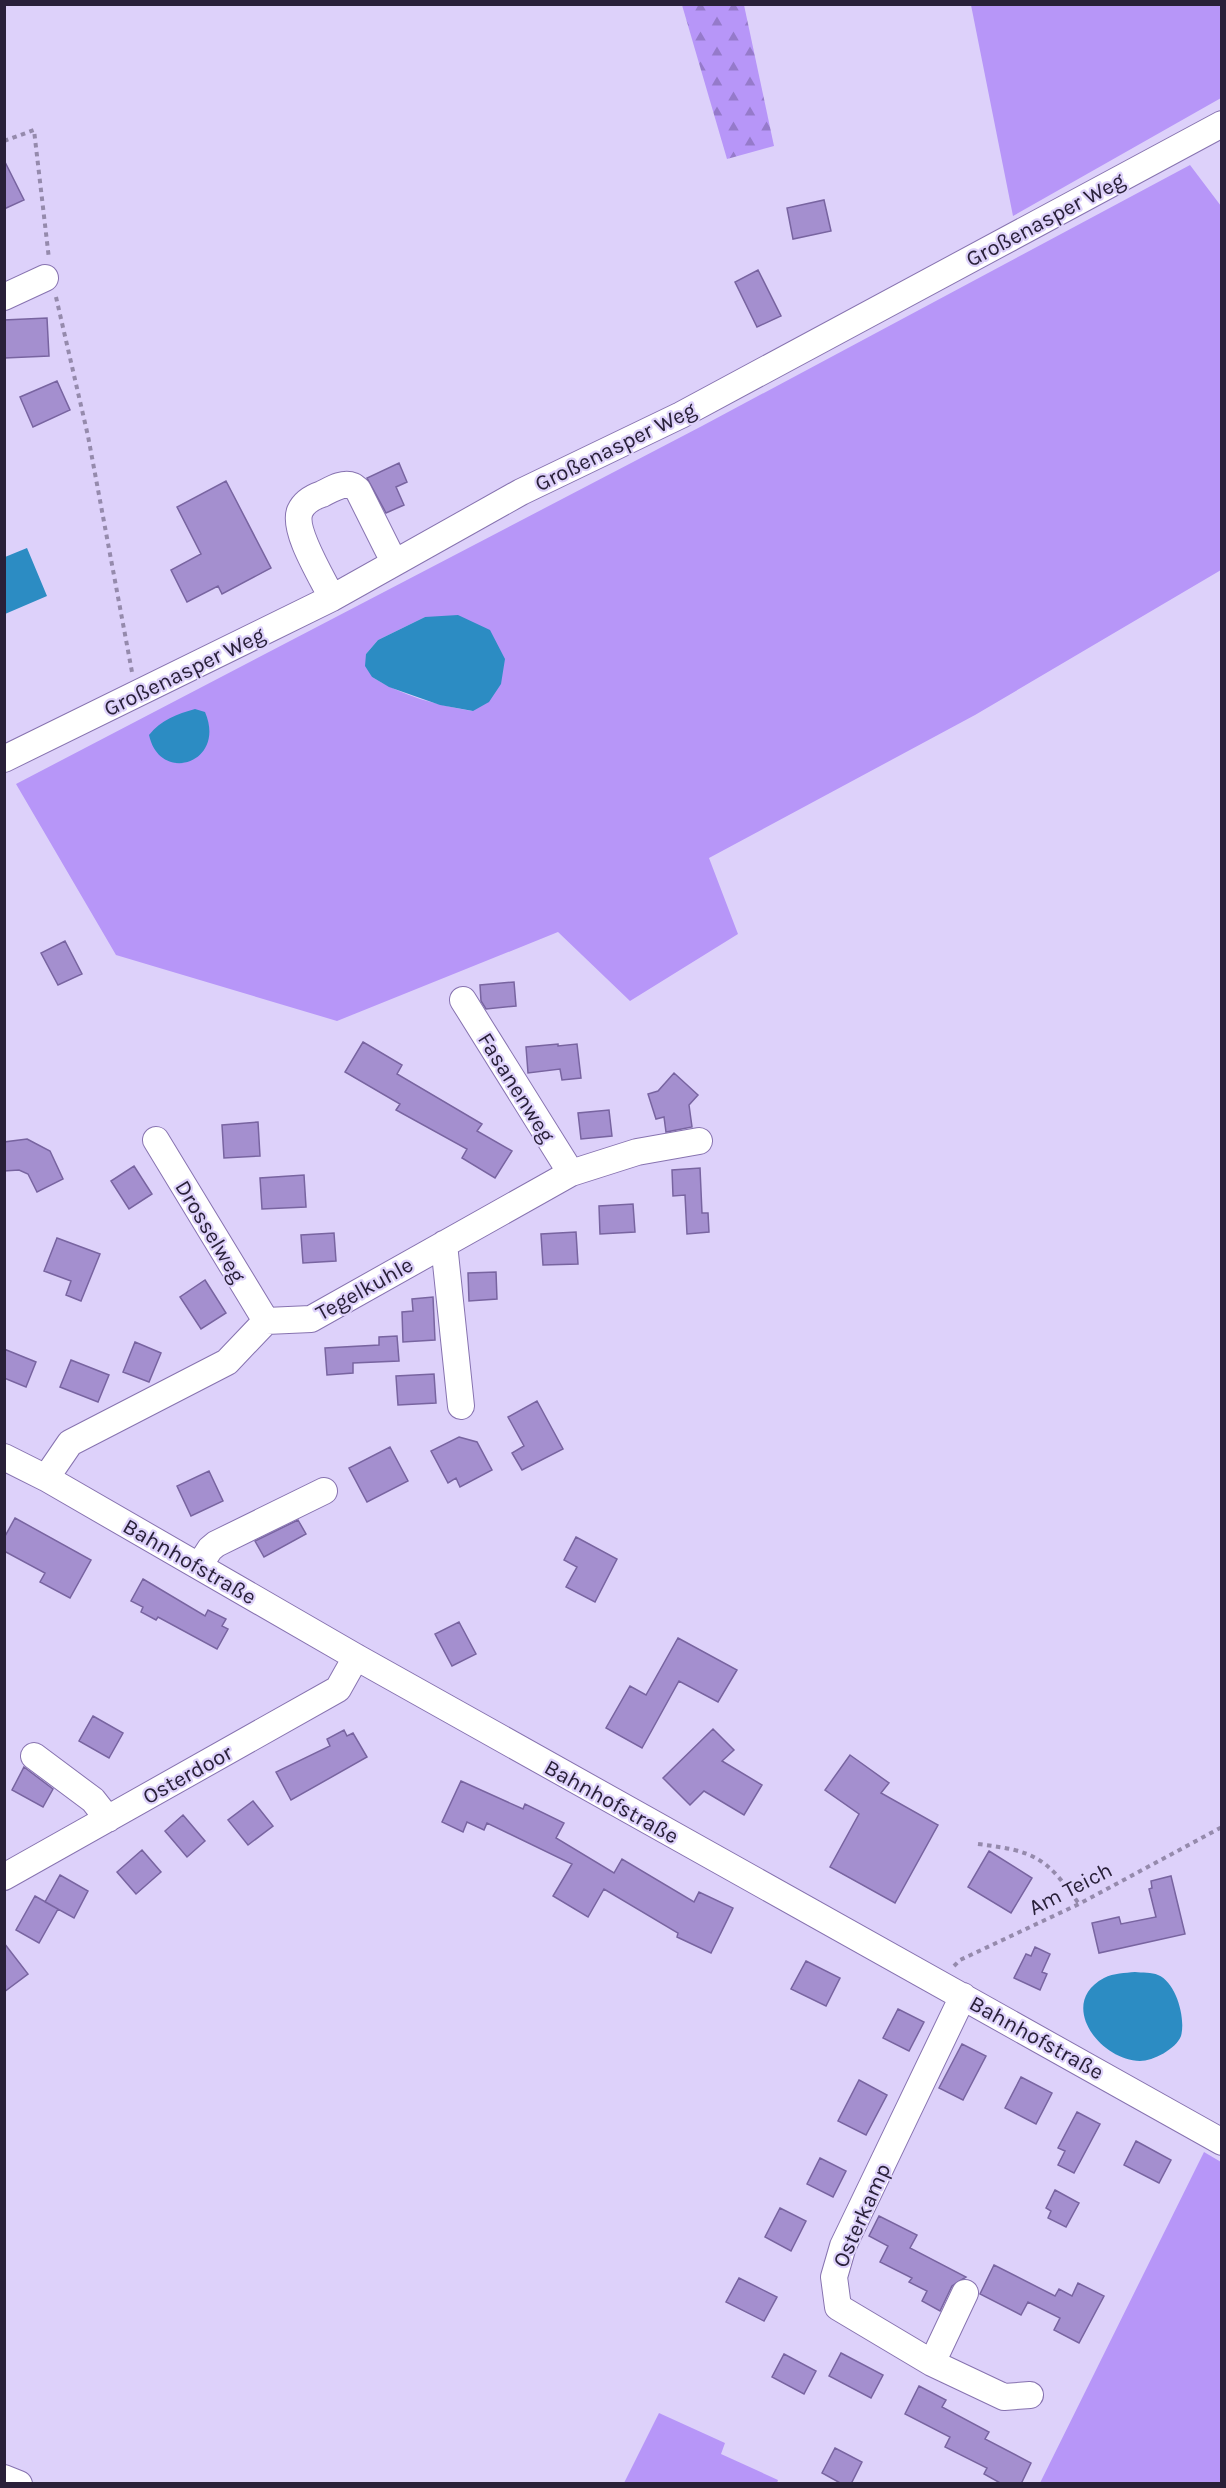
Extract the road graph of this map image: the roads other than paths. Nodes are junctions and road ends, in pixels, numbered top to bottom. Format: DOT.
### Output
graph roads {
  1 [pos="1221,124"];
  2 [pos="48,276"];
  3 [pos="4,297"];
  4 [pos="394,561"];
  5 [pos="332,598"];
  6 [pos="4,759"];
  7 [pos="463,1000"];
  8 [pos="156,1140"];
  9 [pos="699,1141"];
  10 [pos="571,1173"];
  11 [pos="444,1244"];
  12 [pos="266,1321"];
  13 [pos="461,1407"];
  14 [pos="6,1461"];
  15 [pos="46,1478"];
  16 [pos="324,1491"];
  17 [pos="199,1566"];
  18 [pos="356,1657"];
  19 [pos="34,1756"];
  20 [pos="108,1819"];
  21 [pos="4,1877"];
  22 [pos="963,1996"];
  23 [pos="1221,2142"];
  24 [pos="965,2293"];
  25 [pos="932,2363"];
  26 [pos="1030,2395"];
  27 [pos="4,2478"];
  28 [pos="19,2484"];
  1 -- 4 [label="street, Großenasper Weg"];
  2 -- 3 [label="street"];
  4 -- 5 [label="street, Großenasper Weg"];
  4 -- 5 [label="street"];
  5 -- 6 [label="street, Großenasper Weg"];
  7 -- 10 [label="street, Fasanenweg"];
  8 -- 12 [label="street, Drosselweg"];
  9 -- 10 [label="street, Tegelkuhle"];
  10 -- 11 [label="street, Tegelkuhle"];
  11 -- 12 [label="street, Tegelkuhle"];
  11 -- 13 [label="street"];
  12 -- 15 [label="street"];
  14 -- 15 [label="street, Bahnhofstraße"];
  15 -- 17 [label="street, Bahnhofstraße"];
  16 -- 17 [label="street"];
  17 -- 18 [label="street, Bahnhofstraße"];
  18 -- 20 [label="street, Osterdoor"];
  18 -- 22 [label="street, Bahnhofstraße"];
  19 -- 20 [label="street"];
  20 -- 21 [label="street, Osterdoor"];
  22 -- 23 [label="street, Bahnhofstraße"];
  22 -- 25 [label="street, Osterkamp"];
  24 -- 25 [label="street"];
  25 -- 26 [label="street, Osterkamp"];
  27 -- 28 [label="street"];
}
